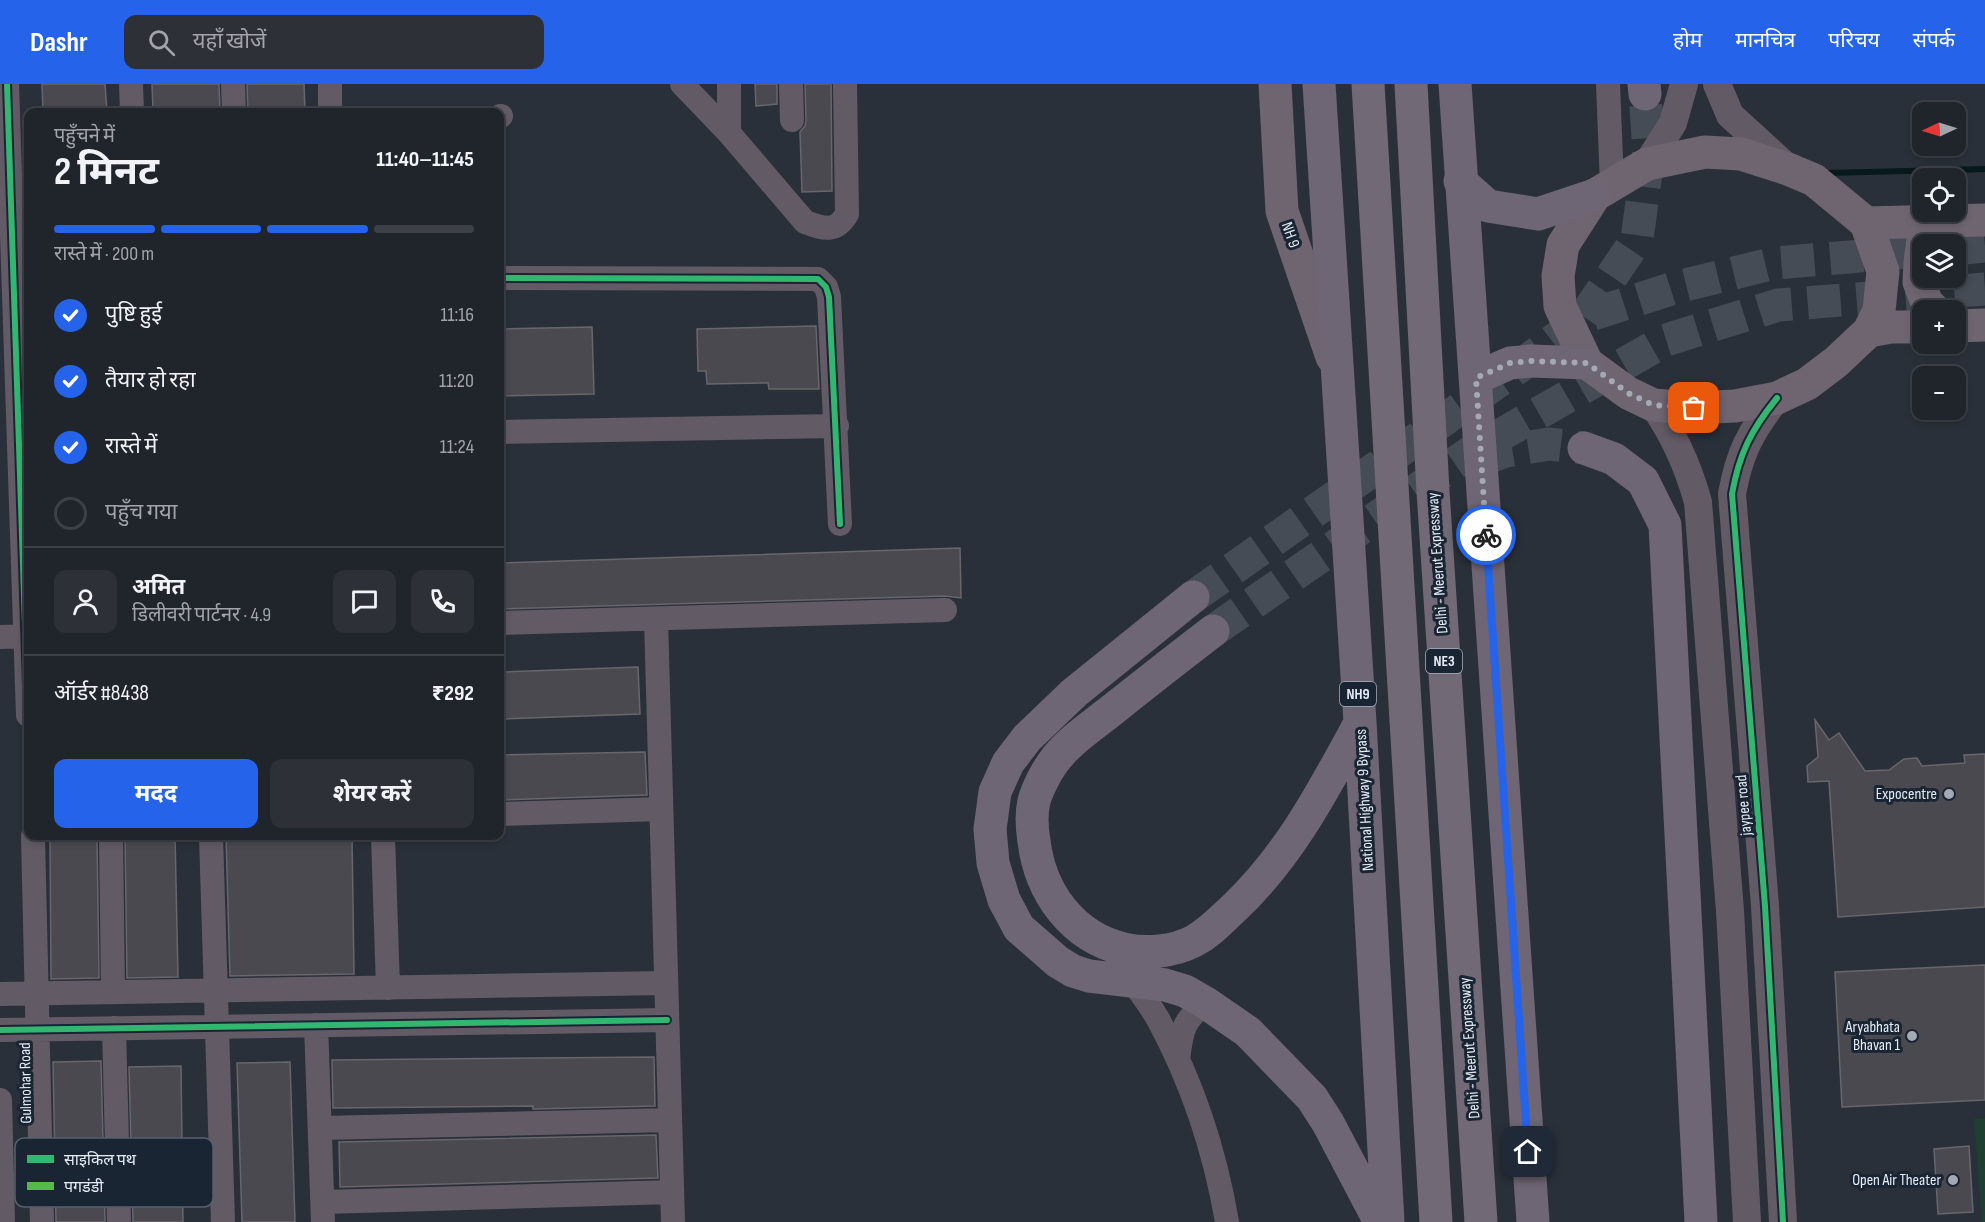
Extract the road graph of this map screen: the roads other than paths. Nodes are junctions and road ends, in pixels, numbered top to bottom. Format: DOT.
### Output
graph roads {
  1 [pos="8,84"];
  2 [pos="131,84"];
  3 [pos="233,84"];
  4 [pos="330,84"];
  5 [pos="682,84"];
  6 [pos="729,84"];
  7 [pos="791,84"];
  8 [pos="845,84"];
  9 [pos="1275,84"];
  10 [pos="1319,84"];
  11 [pos="1368,84"];
  12 [pos="1411,84"];
  13 [pos="1455,84"];
  14 [pos="1608,84"];
  15 [pos="1684,84"];
  16 [pos="1717,84"];
  17 [pos="132,108"];
  18 [pos="234,108"];
  19 [pos="330,108"];
  20 [pos="792,120"];
  21 [pos="729,133"];
  22 [pos="1647,164"];
  23 [pos="1788,169"];
  24 [pos="1460,181"];
  25 [pos="1604,190"];
  26 [pos="1985,220"];
  27 [pos="1966,221"];
  28 [pos="1941,222"];
  29 [pos="1866,223"];
  30 [pos="14,259"];
  31 [pos="504,278"];
  32 [pos="17,289"];
  33 [pos="1926,300"];
  34 [pos="1985,325"];
  35 [pos="1966,326"];
  36 [pos="1912,327"];
  37 [pos="1869,331"];
  38 [pos="1587,363"];
  39 [pos="24,374"];
  40 [pos="1476,378"];
  41 [pos="1339,379"];
  42 [pos="1778,398"];
  43 [pos="1653,405"];
  44 [pos="837,426"];
  45 [pos="24,429"];
  46 [pos="504,432"];
  47 [pos="1584,448"];
  48 [pos="16,454"];
  49 [pos="840,524"];
  50 [pos="24,586"];
  51 [pos="1193,597"];
  52 [pos="945,610"];
  53 [pos="656,618"];
  54 [pos="504,623"];
  55 [pos="1213,632"];
  56 [pos="24,636"];
  57 [pos="0,637"];
  58 [pos="1360,722"];
  59 [pos="661,809"];
  60 [pos="504,814"];
  61 [pos="33,840"];
  62 [pos="111,840"];
  63 [pos="212,840"];
  64 [pos="383,840"];
  65 [pos="1766,908"];
  66 [pos="1730,911"];
  67 [pos="1132,980"];
  68 [pos="666,983"];
  69 [pos="388,988"];
  70 [pos="216,990"];
  71 [pos="113,992"];
  72 [pos="0,994"];
  73 [pos="38,994"];
  74 [pos="1206,1003"];
  75 [pos="667,1020"];
  76 [pos="316,1025"];
  77 [pos="217,1026"];
  78 [pos="114,1028"];
  79 [pos="39,1029"];
  80 [pos="0,1030"];
  81 [pos="1178,1059"];
  82 [pos="0,1100"];
  83 [pos="670,1120"];
  84 [pos="320,1128"];
  85 [pos="41,1138"];
  86 [pos="117,1138"];
  87 [pos="672,1192"];
  88 [pos="2,1207"];
  89 [pos="42,1207"];
  90 [pos="119,1207"];
  91 [pos="323,1212"];
  92 [pos="42,1222"];
  93 [pos="119,1222"];
  94 [pos="223,1222"];
  95 [pos="673,1222"];
  96 [pos="1227,1222"];
  97 [pos="1380,1222"];
  98 [pos="1388,1222"];
  99 [pos="1436,1222"];
  100 [pos="1481,1222"];
  101 [pos="1533,1222"];
  102 [pos="1701,1222"];
  103 [pos="1747,1222"];
  104 [pos="1783,1222"];
  1 -- 30 [label="street"];
  2 -- 17 [label="street"];
  3 -- 18 [label="street"];
  4 -- 19 [label="street"];
  5 -- 21 [label="street"];
  6 -- 21 [label="street"];
  7 -- 20 [label="street"];
  8 -- 21 [label="street"];
  9 -- 41 [label="main road, NH 9"];
  10 -- 41 [label="highway, NH9"];
  11 -- 99 [label="highway, NE3"];
  12 -- 100 [label="highway, Delhi - Meerut Expressway / NE3"];
  13 -- 24 [label="highway"];
  14 -- 25 [label="street"];
  15 -- 22 [label="street"];
  16 -- 23 [label="street"];
  22 -- 23 [label="main road"];
  22 -- 25 [label="main road"];
  23 -- 29 [label="main road"];
  24 -- 25 [label="highway"];
  24 -- 40 [label="highway"];
  25 -- 38 [label="main road"];
  26 -- 27 [label="main road"];
  28 -- 29 [label="main road"];
  28 -- 33 [label="main road"];
  29 -- 37 [label="main road"];
  30 -- 32 [label="street"];
  31 -- 44 [label="street"];
  32 -- 39 [label="street"];
  34 -- 35 [label="main road"];
  36 -- 37 [label="main road"];
  37 -- 42 [label="main road"];
  38 -- 40 [label="highway"];
  38 -- 43 [label="main road"];
  39 -- 48 [label="street"];
  40 -- 101 [label="highway"];
  41 -- 58 [label="highway, National Highway 9 Bypass / NH9"];
  42 -- 43 [label="main road"];
  42 -- 65 [label="street, jaypee road"];
  43 -- 66 [label="street"];
  44 -- 46 [label="street"];
  44 -- 49 [label="street"];
  45 -- 48 [label="street"];
  47 -- 102 [label="highway"];
  48 -- 50 [label="street"];
  51 -- 67 [label="highway"];
  52 -- 53 [label="street"];
  53 -- 54 [label="street"];
  53 -- 59 [label="street"];
  55 -- 58 [label="highway"];
  56 -- 57 [label="street"];
  58 -- 98 [label="highway, National Highway 9 Bypass / NH9"];
  59 -- 60 [label="street"];
  59 -- 68 [label="street"];
  61 -- 73 [label="street, Gulmohar Road"];
  62 -- 71 [label="street"];
  63 -- 70 [label="street"];
  64 -- 69 [label="street"];
  65 -- 66 [label="street"];
  65 -- 104 [label="street, jaypee road"];
  66 -- 103 [label="street"];
  67 -- 74 [label="highway"];
  67 -- 81 [label="street"];
  68 -- 69 [label="street"];
  68 -- 75 [label="street"];
  69 -- 70 [label="street"];
  70 -- 71 [label="street"];
  70 -- 77 [label="street"];
  71 -- 73 [label="street"];
  72 -- 73 [label="street"];
  73 -- 79 [label="street, Gulmohar Road"];
  74 -- 81 [label="street"];
  74 -- 97 [label="highway"];
  75 -- 76 [label="street"];
  75 -- 83 [label="street"];
  76 -- 77 [label="street"];
  76 -- 84 [label="street"];
  77 -- 78 [label="street"];
  77 -- 94 [label="street"];
  78 -- 79 [label="street"];
  78 -- 86 [label="street"];
  79 -- 80 [label="street"];
  79 -- 85 [label="street, Gulmohar Road"];
  81 -- 96 [label="street"];
  82 -- 88 [label="street, Gulmohar Road"];
  83 -- 84 [label="street"];
  83 -- 87 [label="street"];
  84 -- 91 [label="street"];
  87 -- 91 [label="street"];
  87 -- 95 [label="street"];
  89 -- 92 [label="street, Gulmohar Road"];
  90 -- 93 [label="street"];
}
